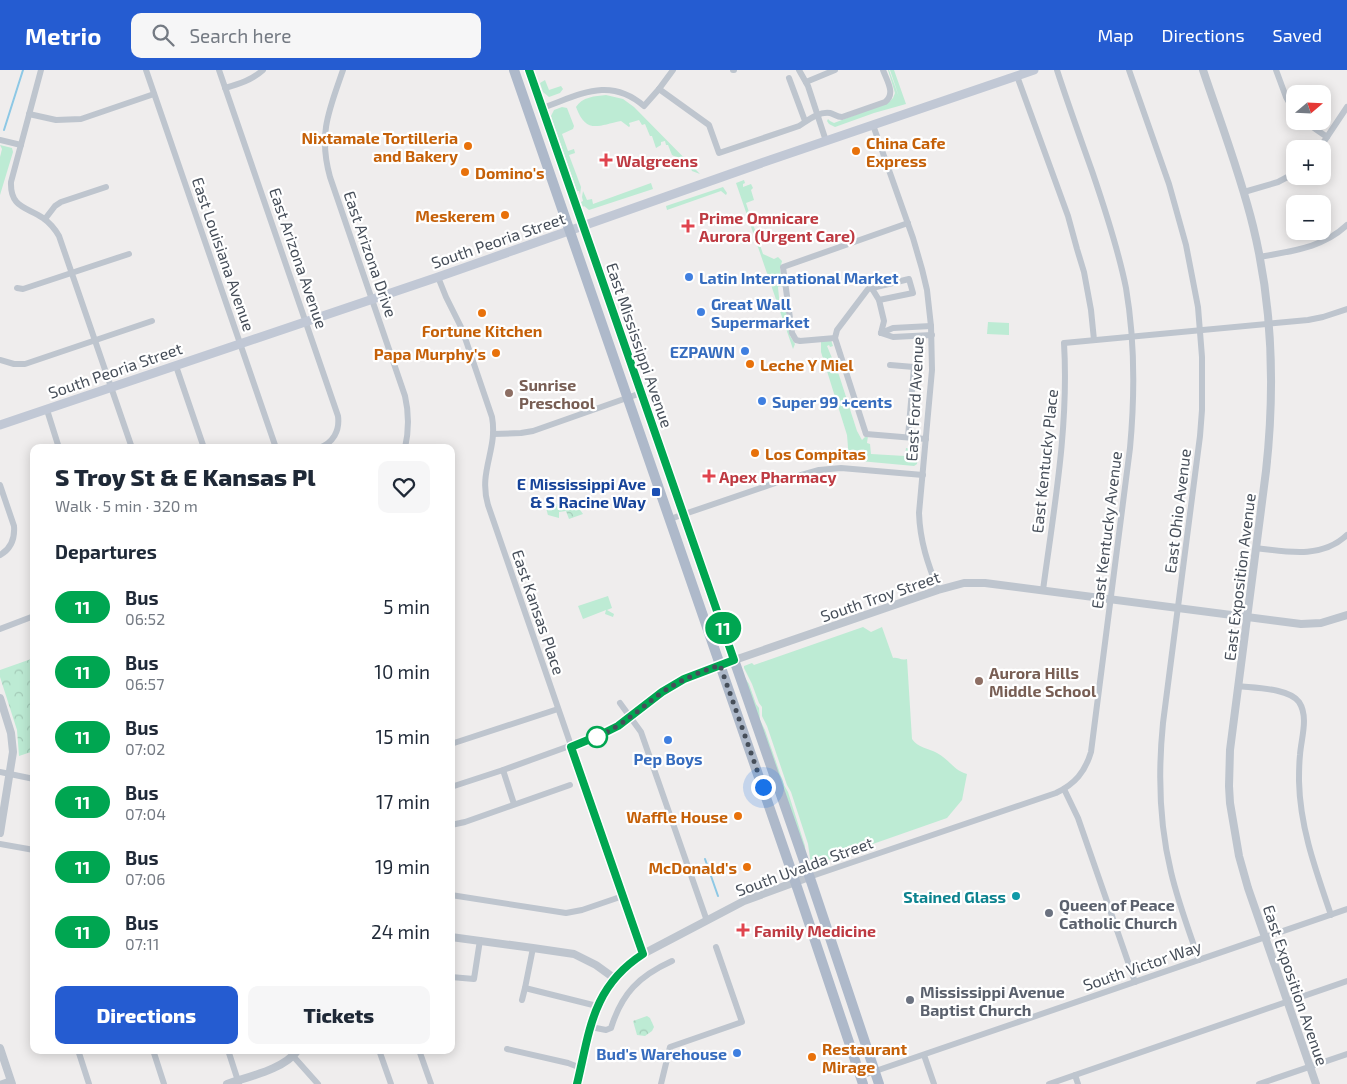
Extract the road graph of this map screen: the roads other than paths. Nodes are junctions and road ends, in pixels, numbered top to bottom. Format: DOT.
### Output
graph roads {
  1 [pos="41,70"];
  2 [pos="146,70"];
  3 [pos="219,70"];
  4 [pos="263,70"];
  5 [pos="343,70"];
  6 [pos="514,70"];
  7 [pos="528,70"];
  8 [pos="673,70"];
  9 [pos="799,70"];
  10 [pos="835,70"];
  11 [pos="883,70"];
  12 [pos="1034,70"];
  13 [pos="1057,70"];
  14 [pos="1129,70"];
  15 [pos="1203,70"];
  16 [pos="1276,70"];
  17 [pos="1017,76"];
  18 [pos="789,78"];
  19 [pos="806,82"];
  20 [pos="226,88"];
  21 [pos="659,89"];
  22 [pos="154,94"];
  23 [pos="1286,97"];
  24 [pos="1347,107"];
  25 [pos="542,108"];
  26 [pos="29,114"];
  27 [pos="818,116"];
  28 [pos="805,121"];
  29 [pos="873,125"];
  30 [pos="1317,130"];
  31 [pos="1327,137"];
  32 [pos="0,140"];
  33 [pos="1325,140"];
  34 [pos="826,141"];
  35 [pos="21,145"];
  36 [pos="1286,178"];
  37 [pos="106,187"];
  38 [pos="1244,192"];
  39 [pos="45,219"];
  40 [pos="908,223"];
  41 [pos="1347,225"];
  42 [pos="583,226"];
  43 [pos="570,230"];
  44 [pos="129,254"];
  45 [pos="1260,257"];
  46 [pos="72,273"];
  47 [pos="438,277"];
  48 [pos="871,287"];
  49 [pos="17,288"];
  50 [pos="372,299"];
  51 [pos="879,300"];
  52 [pos="1347,309"];
  53 [pos="152,321"];
  54 [pos="306,322"];
  55 [pos="1270,324"];
  56 [pos="931,326"];
  57 [pos="1200,330"];
  58 [pos="881,333"];
  59 [pos="932,334"];
  60 [pos="1132,336"];
  61 [pos="835,338"];
  62 [pos="95,340"];
  63 [pos="1094,340"];
  64 [pos="241,344"];
  65 [pos="0,360"];
  66 [pos="176,366"];
  67 [pos="890,366"];
  68 [pos="111,388"];
  69 [pos="641,393"];
  70 [pos="628,398"];
  71 [pos="47,410"];
  72 [pos="0,425"];
  73 [pos="494,434"];
  74 [pos="908,437"];
  75 [pos="926,438"];
  76 [pos="58,444"];
  77 [pos="131,444"];
  78 [pos="203,444"];
  79 [pos="275,444"];
  80 [pos="326,444"];
  81 [pos="406,444"];
  82 [pos="923,475"];
  83 [pos="0,485"];
  84 [pos="683,514"];
  85 [pos="670,519"];
  86 [pos="1347,535"];
  87 [pos="1256,548"];
  88 [pos="0,555"];
  89 [pos="938,590"];
  90 [pos="1043,590"];
  91 [pos="1111,599"];
  92 [pos="1178,608"];
  93 [pos="1347,615"];
  94 [pos="1247,617"];
  95 [pos="30,618"];
  96 [pos="0,629"];
  97 [pos="734,660"];
  98 [pos="720,665"];
  99 [pos="1238,686"];
  100 [pos="0,698"];
  101 [pos="620,703"];
  102 [pos="558,709"];
  103 [pos="631,717"];
  104 [pos="455,743"];
  105 [pos="571,747"];
  106 [pos="503,770"];
  107 [pos="0,772"];
  108 [pos="10,774"];
  109 [pos="30,778"];
  110 [pos="570,785"];
  111 [pos="455,786"];
  112 [pos="1064,789"];
  113 [pos="514,804"];
  114 [pos="455,824"];
  115 [pos="0,833"];
  116 [pos="0,844"];
  117 [pos="30,849"];
  118 [pos="809,877"];
  119 [pos="796,882"];
  120 [pos="455,896"];
  121 [pos="623,896"];
  122 [pos="1347,909"];
  123 [pos="1331,915"];
  124 [pos="708,921"];
  125 [pos="455,937"];
  126 [pos="1265,937"];
  127 [pos="480,940"];
  128 [pos="716,947"];
  129 [pos="534,948"];
  130 [pos="643,954"];
  131 [pos="1199,960"];
  132 [pos="672,961"];
  133 [pos="455,977"];
  134 [pos="614,978"];
  135 [pos="1347,981"];
  136 [pos="1135,982"];
  137 [pos="525,988"];
  138 [pos="522,1000"];
  139 [pos="1287,1002"];
  140 [pos="597,1006"];
  141 [pos="591,1027"];
  142 [pos="0,1048"];
  143 [pos="507,1049"];
  144 [pos="79,1054"];
  145 [pos="154,1054"];
  146 [pos="229,1054"];
  147 [pos="295,1054"];
  148 [pos="297,1054"];
  149 [pos="380,1054"];
  150 [pos="421,1054"];
  151 [pos="1347,1054"];
  152 [pos="924,1055"];
  153 [pos="1310,1066"];
  154 [pos="581,1068"];
  155 [pos="875,1071"];
  156 [pos="1075,1075"];
  157 [pos="861,1081"];
  158 [pos="12,1082"];
  159 [pos="239,1082"];
  160 [pos="0,1084"];
  161 [pos="89,1084"];
  162 [pos="164,1084"];
  163 [pos="227,1084"];
  164 [pos="318,1084"];
  165 [pos="391,1084"];
  166 [pos="431,1084"];
  167 [pos="577,1084"];
  168 [pos="661,1084"];
  169 [pos="879,1084"];
  170 [pos="934,1084"];
  171 [pos="1049,1084"];
  172 [pos="1078,1084"];
  173 [pos="1258,1084"];
  174 [pos="1316,1084"];
  1 -- 26 [label="street"];
  2 -- 22 [label="street, East Louisiana Avenue"];
  3 -- 20 [label="street, East Arizona Avenue"];
  4 -- 20 [label="street"];
  5 -- 50 [label="street, East Arizona Drive"];
  6 -- 25 [label="main road"];
  6 -- 43 [label="main road, East Mississippi Avenue"];
  7 -- 25 [label="main road, East Mississippi Avenue"];
  8 -- 21 [label="street"];
  9 -- 19 [label="street"];
  10 -- 19 [label="street"];
  11 -- 27 [label="street"];
  12 -- 17 [label="main road, South Peoria Street"];
  13 -- 60 [label="street, East Kentucky Avenue"];
  14 -- 57 [label="street, East Ohio Avenue"];
  15 -- 38 [label="street, East Exposition Avenue"];
  16 -- 23 [label="street"];
  17 -- 29 [label="main road, South Peoria Street"];
  17 -- 63 [label="street"];
  18 -- 28 [label="street"];
  19 -- 27 [label="street"];
  20 -- 54 [label="street, East Arizona Avenue"];
  21 -- 25 [label="street"];
  21 -- 28 [label="street"];
  22 -- 26 [label="street"];
  22 -- 64 [label="street, East Louisiana Avenue"];
  24 -- 31 [label="street"];
  25 -- 42 [label="main road, East Mississippi Avenue"];
  26 -- 35 [label="street"];
  27 -- 28 [label="street"];
  27 -- 34 [label="street"];
  29 -- 34 [label="main road, South Peoria Street"];
  29 -- 40 [label="street, East Ford Avenue"];
  30 -- 31 [label="street"];
  31 -- 33 [label="street"];
  32 -- 35 [label="street"];
  34 -- 42 [label="main road, South Peoria Street"];
  35 -- 39 [label="street"];
  36 -- 38 [label="street"];
  37 -- 39 [label="street"];
  38 -- 45 [label="street, East Exposition Avenue"];
  39 -- 46 [label="street"];
  40 -- 56 [label="street, East Ford Avenue"];
  40 -- 61 [label="street"];
  41 -- 45 [label="street"];
  42 -- 43 [label="main road, South Peoria Street"];
  42 -- 69 [label="main road, East Mississippi Avenue"];
  43 -- 47 [label="main road, South Peoria Street"];
  43 -- 70 [label="main road, East Mississippi Avenue"];
  44 -- 46 [label="street"];
  45 -- 55 [label="street, East Exposition Avenue"];
  46 -- 49 [label="street"];
  46 -- 62 [label="street"];
  47 -- 50 [label="main road, South Peoria Street"];
  47 -- 73 [label="street, East Kansas Place"];
  48 -- 51 [label="street"];
  48 -- 51 [label="street"];
  48 -- 61 [label="street"];
  50 -- 54 [label="main road, South Peoria Street"];
  50 -- 81 [label="street, East Arizona Drive"];
  51 -- 58 [label="street"];
  52 -- 55 [label="street, East Kentucky Place"];
  53 -- 62 [label="street"];
  54 -- 64 [label="main road, South Peoria Street"];
  54 -- 80 [label="street, East Arizona Avenue"];
  55 -- 57 [label="street, East Kentucky Place"];
  55 -- 87 [label="street, East Exposition Avenue"];
  56 -- 58 [label="street"];
  56 -- 59 [label="street, East Ford Avenue"];
  57 -- 60 [label="street, East Kentucky Place"];
  57 -- 92 [label="street, East Ohio Avenue"];
  58 -- 59 [label="street"];
  59 -- 75 [label="street, East Ford Avenue"];
  60 -- 63 [label="street, East Kentucky Place"];
  60 -- 91 [label="street, East Kentucky Avenue"];
  61 -- 74 [label="street"];
  62 -- 65 [label="street"];
  62 -- 68 [label="street"];
  63 -- 90 [label="street, East Kentucky Place"];
  64 -- 66 [label="main road, South Peoria Street"];
  64 -- 79 [label="street, East Louisiana Avenue"];
  66 -- 68 [label="main road, South Peoria Street"];
  66 -- 78 [label="street"];
  67 -- 74 [label="street"];
  68 -- 71 [label="main road, South Peoria Street"];
  68 -- 77 [label="street"];
  69 -- 70 [label="street"];
  69 -- 84 [label="main road, East Mississippi Avenue"];
  70 -- 73 [label="street"];
  70 -- 85 [label="main road, East Mississippi Avenue"];
  71 -- 72 [label="main road, South Peoria Street"];
  71 -- 76 [label="street"];
  73 -- 102 [label="street, East Kansas Place"];
  74 -- 75 [label="street"];
  75 -- 82 [label="street, East Ford Avenue"];
  82 -- 84 [label="street"];
  82 -- 89 [label="street, East Ford Avenue"];
  83 -- 88 [label="street"];
  84 -- 85 [label="street"];
  84 -- 97 [label="main road, East Mississippi Avenue"];
  85 -- 98 [label="main road, East Mississippi Avenue"];
  86 -- 87 [label="street"];
  87 -- 94 [label="street, East Exposition Avenue"];
  89 -- 90 [label="street, South Troy Street"];
  89 -- 97 [label="street, South Troy Street"];
  90 -- 91 [label="street, South Troy Street"];
  91 -- 92 [label="street, South Troy Street"];
  91 -- 112 [label="street, East Kentucky Avenue"];
  92 -- 94 [label="street, South Troy Street"];
  92 -- 131 [label="street, East Ohio Avenue"];
  93 -- 94 [label="street, South Troy Street"];
  94 -- 99 [label="street, East Exposition Avenue"];
  95 -- 96 [label="street"];
  97 -- 98 [label="street, South Troy Street"];
  97 -- 118 [label="main road, East Mississippi Avenue"];
  98 -- 103 [label="street, South Troy Street"];
  98 -- 119 [label="main road, East Mississippi Avenue"];
  99 -- 123 [label="street"];
  99 -- 126 [label="street, East Exposition Avenue"];
  100 -- 108 [label="street"];
  101 -- 103 [label="street"];
  102 -- 104 [label="street"];
  102 -- 105 [label="street, East Kansas Place"];
  103 -- 105 [label="street, South Troy Street"];
  103 -- 124 [label="street"];
  105 -- 106 [label="street, South Troy Street"];
  105 -- 121 [label="street, East Kansas Place"];
  106 -- 111 [label="street, South Troy Street"];
  106 -- 113 [label="street"];
  107 -- 108 [label="street"];
  108 -- 109 [label="street"];
  108 -- 115 [label="street"];
  110 -- 113 [label="street"];
  112 -- 118 [label="street, South Uvalda Street"];
  112 -- 136 [label="street"];
  113 -- 114 [label="street"];
  116 -- 117 [label="street"];
  118 -- 119 [label="street, South Uvalda Street"];
  118 -- 155 [label="main road, East Mississippi Avenue"];
  119 -- 124 [label="street, South Uvalda Street"];
  119 -- 157 [label="main road, East Mississippi Avenue"];
  120 -- 121 [label="street"];
  121 -- 130 [label="street, East Kansas Place"];
  122 -- 123 [label="street, South Victor Way"];
  123 -- 126 [label="street, South Victor Way"];
  124 -- 130 [label="street, South Uvalda Street"];
  125 -- 127 [label="street"];
  126 -- 131 [label="street, South Victor Way"];
  126 -- 139 [label="street, East Exposition Avenue"];
  127 -- 129 [label="street"];
  127 -- 133 [label="street"];
  128 -- 168 [label="street"];
  129 -- 134 [label="street"];
  129 -- 137 [label="street"];
  130 -- 134 [label="street, South Uvalda Street"];
  131 -- 136 [label="street, South Victor Way"];
  132 -- 141 [label="street"];
  134 -- 140 [label="street, South Uvalda Street"];
  135 -- 139 [label="street"];
  136 -- 152 [label="street, South Victor Way"];
  137 -- 138 [label="street"];
  137 -- 140 [label="street"];
  139 -- 153 [label="street, East Exposition Avenue"];
  139 -- 156 [label="street"];
  140 -- 141 [label="street, South Uvalda Street"];
  141 -- 154 [label="street, South Uvalda Street"];
  142 -- 158 [label="street"];
  143 -- 154 [label="street"];
  144 -- 161 [label="street"];
  145 -- 162 [label="street"];
  146 -- 159 [label="street"];
  147 -- 159 [label="street"];
  148 -- 164 [label="street"];
  149 -- 165 [label="street"];
  150 -- 166 [label="street"];
  151 -- 153 [label="street"];
  152 -- 155 [label="street, South Victor Way"];
  152 -- 170 [label="street"];
  153 -- 173 [label="street"];
  153 -- 174 [label="street, East Exposition Avenue"];
  154 -- 167 [label="street, South Uvalda Street"];
  155 -- 157 [label="street, South Victor Way"];
  155 -- 169 [label="main road, East Mississippi Avenue"];
  156 -- 171 [label="street"];
  156 -- 172 [label="street"];
  158 -- 160 [label="street"];
  159 -- 163 [label="street"];
}
